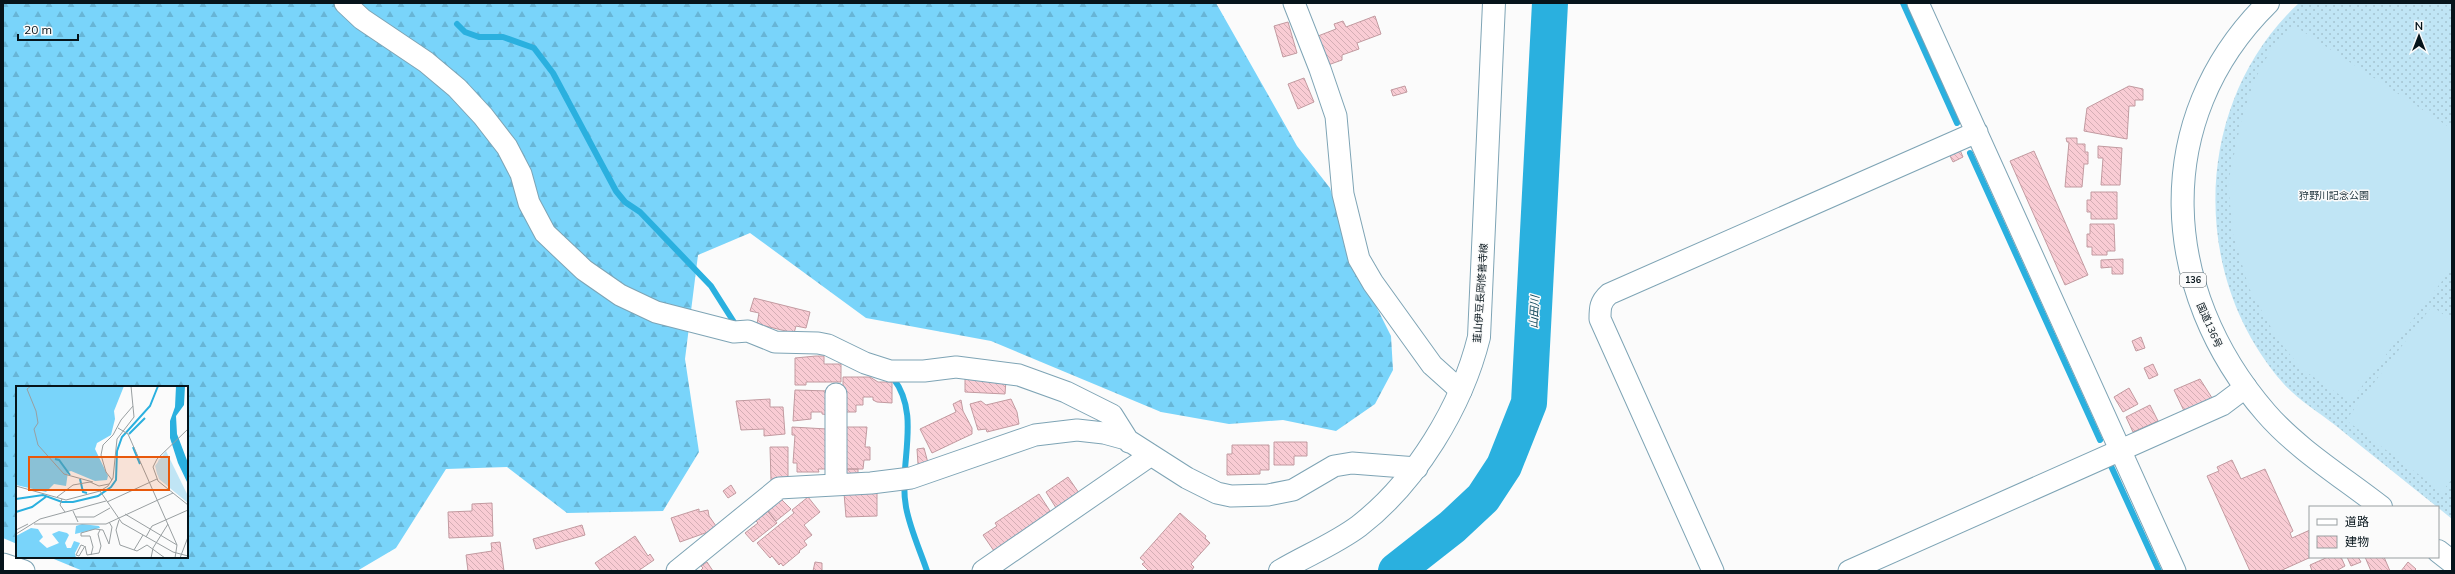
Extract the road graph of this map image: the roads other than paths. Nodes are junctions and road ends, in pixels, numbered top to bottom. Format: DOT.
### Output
graph roads {
  1 [pos="345,3"];
  2 [pos="1294,3"];
  3 [pos="1494,3"];
  4 [pos="1918,3"];
  5 [pos="2268,3"];
  6 [pos="1977,132"];
  7 [pos="2246,387"];
  8 [pos="1462,391"];
  9 [pos="836,394"];
  10 [pos="1129,442"];
  11 [pos="2120,450"];
  12 [pos="1151,455"];
  13 [pos="1417,468"];
  14 [pos="836,485"];
  15 [pos="2380,506"];
  16 [pos="2439,552"];
  17 [pos="2452,562"];
  18 [pos="3,564"];
  19 [pos="24,571"];
  20 [pos="677,571"];
  21 [pos="983,571"];
  22 [pos="1280,571"];
  23 [pos="1713,571"];
  24 [pos="1849,571"];
  25 [pos="2174,571"];
  1 -- 10 [label="street"];
  2 -- 8 [label="street"];
  3 -- 8 [label="main road, 韮山伊豆長岡修善寺線"];
  4 -- 6 [label="street"];
  5 -- 7 [label="main road, 国道136号 / 136"];
  6 -- 11 [label="street"];
  6 -- 23 [label="street"];
  7 -- 11 [label="street"];
  7 -- 15 [label="main road, 国道136号 / 136"];
  8 -- 13 [label="main road, 韮山伊豆長岡修善寺線"];
  9 -- 14 [label="street"];
  10 -- 12 [label="street"];
  10 -- 14 [label="street"];
  11 -- 24 [label="street"];
  11 -- 25 [label="street"];
  12 -- 13 [label="street"];
  12 -- 21 [label="street"];
  13 -- 22 [label="main road, 韮山伊豆長岡修善寺線"];
  14 -- 20 [label="street"];
  16 -- 17 [label="main road"];
  18 -- 19 [label="street"];
}
